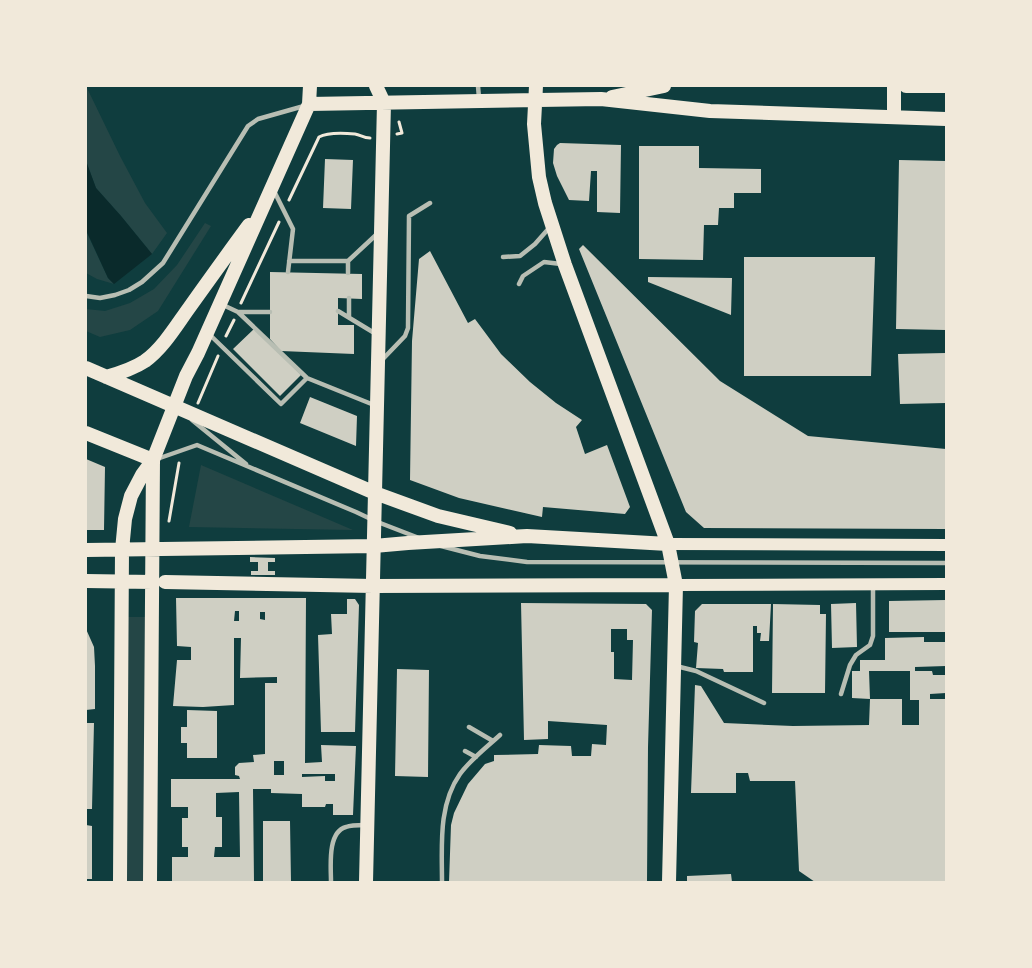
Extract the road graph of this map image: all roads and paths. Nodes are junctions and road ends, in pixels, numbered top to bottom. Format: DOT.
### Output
graph roads {
  1 [pos="310,86"];
  2 [pos="376,86"];
  3 [pos="478,86"];
  4 [pos="536,86"];
  5 [pos="664,86"];
  6 [pos="894,86"];
  7 [pos="906,86"];
  8 [pos="946,86"];
  9 [pos="601,99"];
  10 [pos="534,100"];
  11 [pos="479,101"];
  12 [pos="384,103"];
  13 [pos="309,104"];
  14 [pos="894,117"];
  15 [pos="946,118"];
  16 [pos="364,138"];
  17 [pos="272,187"];
  18 [pos="266,202"];
  19 [pos="430,203"];
  20 [pos="284,212"];
  21 [pos="552,225"];
  22 [pos="381,230"];
  23 [pos="503,257"];
  24 [pos="289,261"];
  25 [pos="348,261"];
  26 [pos="565,264"];
  27 [pos="288,272"];
  28 [pos="348,273"];
  29 [pos="519,284"];
  30 [pos="86,296"];
  31 [pos="349,298"];
  32 [pos="220,303"];
  33 [pos="338,311"];
  34 [pos="238,312"];
  35 [pos="270,312"];
  36 [pos="349,317"];
  37 [pos="207,332"];
  38 [pos="379,335"];
  39 [pos="222,346"];
  40 [pos="378,364"];
  41 [pos="86,368"];
  42 [pos="106,376"];
  43 [pos="307,378"];
  44 [pos="174,405"];
  45 [pos="197,405"];
  46 [pos="377,406"];
  47 [pos="86,433"];
  48 [pos="181,451"];
  49 [pos="153,460"];
  50 [pos="250,467"];
  51 [pos="375,492"];
  52 [pos="375,521"];
  53 [pos="168,527"];
  54 [pos="526,536"];
  55 [pos="428,542"];
  56 [pos="668,544"];
  57 [pos="946,545"];
  58 [pos="374,546"];
  59 [pos="151,549"];
  60 [pos="86,550"];
  61 [pos="122,550"];
  62 [pos="671,563"];
  63 [pos="946,563"];
  64 [pos="86,581"];
  65 [pos="123,582"];
  66 [pos="158,582"];
  67 [pos="873,584"];
  68 [pos="946,584"];
  69 [pos="676,585"];
  70 [pos="373,586"];
  71 [pos="674,665"];
  72 [pos="840,694"];
  73 [pos="764,703"];
  74 [pos="470,727"];
  75 [pos="500,735"];
  76 [pos="493,741"];
  77 [pos="465,751"];
  78 [pos="476,757"];
  79 [pos="367,825"];
  80 [pos="120,882"];
  81 [pos="150,882"];
  82 [pos="331,882"];
  83 [pos="366,882"];
  84 [pos="442,882"];
  85 [pos="669,882"];
  1 -- 13 [label="main road"];
  2 -- 12 [label="main road"];
  3 -- 11 [label="lane"];
  4 -- 10 [label="main road"];
  5 -- 9 [label="main road"];
  6 -- 14 [label="main road"];
  7 -- 8 [label="main road"];
  9 -- 10 [label="main road"];
  9 -- 14 [label="main road"];
  10 -- 11 [label="main road"];
  10 -- 21 [label="main road"];
  11 -- 12 [label="main road"];
  12 -- 13 [label="main road"];
  12 -- 22 [label="main road"];
  13 -- 17 [label="main road"];
  13 -- 30 [label="lane"];
  14 -- 15 [label="main road"];
  16 -- 20 [label="path"];
  17 -- 18 [label="main road"];
  17 -- 20 [label="lane"];
  18 -- 32 [label="main road"];
  18 -- 42 [label="main road"];
  19 -- 40 [label="lane"];
  20 -- 24 [label="lane"];
  20 -- 34 [label="path"];
  21 -- 23 [label="lane"];
  21 -- 26 [label="main road"];
  22 -- 25 [label="lane"];
  22 -- 38 [label="main road"];
  24 -- 25 [label="lane"];
  24 -- 27 [label="lane"];
  25 -- 28 [label="lane"];
  26 -- 29 [label="lane"];
  26 -- 56 [label="main road"];
  31 -- 36 [label="lane"];
  32 -- 34 [label="lane"];
  32 -- 37 [label="main road"];
  33 -- 36 [label="lane"];
  34 -- 35 [label="lane"];
  34 -- 39 [label="path"];
  34 -- 43 [label="lane"];
  36 -- 38 [label="lane"];
  37 -- 39 [label="lane"];
  37 -- 44 [label="main road"];
  38 -- 40 [label="main road"];
  39 -- 43 [label="lane"];
  39 -- 45 [label="path"];
  40 -- 46 [label="main road"];
  41 -- 42 [label="main road"];
  42 -- 44 [label="main road"];
  43 -- 46 [label="lane"];
  44 -- 49 [label="main road"];
  44 -- 50 [label="lane"];
  44 -- 51 [label="main road"];
  46 -- 51 [label="main road"];
  47 -- 49 [label="main road"];
  48 -- 49 [label="lane"];
  48 -- 50 [label="lane"];
  48 -- 53 [label="path"];
  49 -- 59 [label="main road"];
  49 -- 61 [label="main road"];
  50 -- 52 [label="lane"];
  51 -- 52 [label="main road"];
  51 -- 54 [label="main road"];
  52 -- 55 [label="lane"];
  52 -- 58 [label="main road"];
  54 -- 55 [label="main road"];
  54 -- 56 [label="main road"];
  55 -- 58 [label="main road"];
  55 -- 62 [label="lane"];
  56 -- 57 [label="main road"];
  56 -- 62 [label="main road"];
  58 -- 59 [label="main road"];
  58 -- 70 [label="main road"];
  59 -- 61 [label="main road"];
  59 -- 66 [label="main road"];
  60 -- 61 [label="main road"];
  61 -- 65 [label="main road"];
  62 -- 63 [label="lane"];
  62 -- 69 [label="main road"];
  64 -- 65 [label="main road"];
  65 -- 66 [label="main road"];
  65 -- 80 [label="main road"];
  66 -- 70 [label="main road"];
  66 -- 81 [label="main road"];
  67 -- 68 [label="main road"];
  67 -- 69 [label="main road"];
  67 -- 72 [label="lane"];
  69 -- 70 [label="main road"];
  69 -- 71 [label="main road"];
  70 -- 79 [label="main road"];
  71 -- 73 [label="lane"];
  71 -- 85 [label="main road"];
  74 -- 76 [label="lane"];
  75 -- 76 [label="lane"];
  76 -- 78 [label="lane"];
  77 -- 78 [label="lane"];
  78 -- 84 [label="lane"];
  79 -- 82 [label="lane"];
  79 -- 83 [label="main road"];
}
